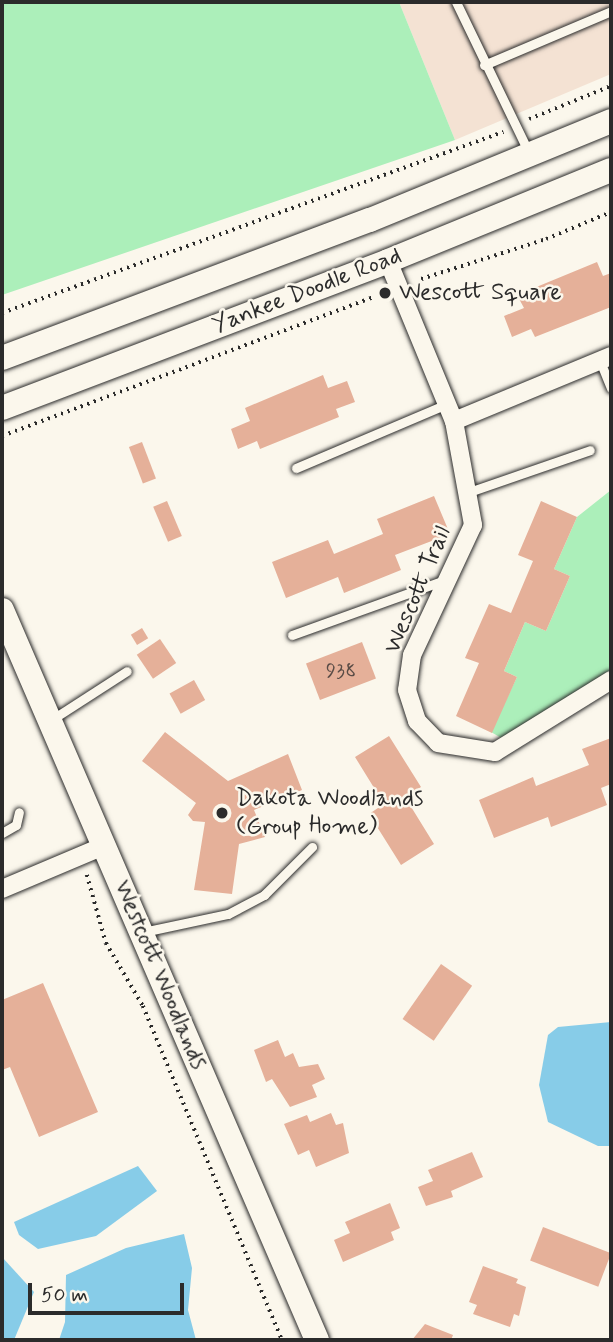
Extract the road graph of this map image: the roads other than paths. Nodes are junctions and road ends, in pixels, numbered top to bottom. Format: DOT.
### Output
graph roads {
  1 [pos="457,2"];
  2 [pos="611,10"];
  3 [pos="484,65"];
  4 [pos="611,121"];
  5 [pos="530,154"];
  6 [pos="611,170"];
  7 [pos="387,261"];
  8 [pos="2,358"];
  9 [pos="606,359"];
  10 [pos="611,388"];
  11 [pos="447,404"];
  12 [pos="2,408"];
  13 [pos="454,421"];
  14 [pos="590,450"];
  15 [pos="296,468"];
  16 [pos="466,493"];
  17 [pos="448,579"];
  18 [pos="2,610"];
  19 [pos="292,635"];
  20 [pos="127,671"];
  21 [pos="611,680"];
  22 [pos="50,721"];
  23 [pos="19,812"];
  24 [pos="2,833"];
  25 [pos="104,846"];
  26 [pos="312,847"];
  27 [pos="2,888"];
  28 [pos="141,932"];
  29 [pos="317,1340"];
  1 -- 3 [label="lane"];
  2 -- 3 [label="lane"];
  3 -- 5 [label="lane"];
  4 -- 5 [label="main road, Yankee Doodle Road"];
  5 -- 8 [label="main road, Yankee Doodle Road"];
  6 -- 7 [label="main road, Yankee Doodle Road"];
  7 -- 11 [label="street"];
  7 -- 12 [label="main road, Yankee Doodle Road"];
  9 -- 10 [label="lane"];
  9 -- 13 [label="street"];
  11 -- 13 [label="street"];
  11 -- 15 [label="lane"];
  13 -- 16 [label="street, Wescott Trail"];
  14 -- 16 [label="lane"];
  16 -- 17 [label="street, Wescott Trail"];
  17 -- 19 [label="lane"];
  17 -- 21 [label="street, Wescott Trail"];
  18 -- 22 [label="main road, Westcott Woodlands"];
  20 -- 22 [label="lane"];
  22 -- 25 [label="main road, Westcott Woodlands"];
  23 -- 24 [label="lane"];
  25 -- 27 [label="street"];
  25 -- 28 [label="main road, Westcott Woodlands"];
  26 -- 28 [label="lane"];
  28 -- 29 [label="main road, Westcott Woodlands"];
}
